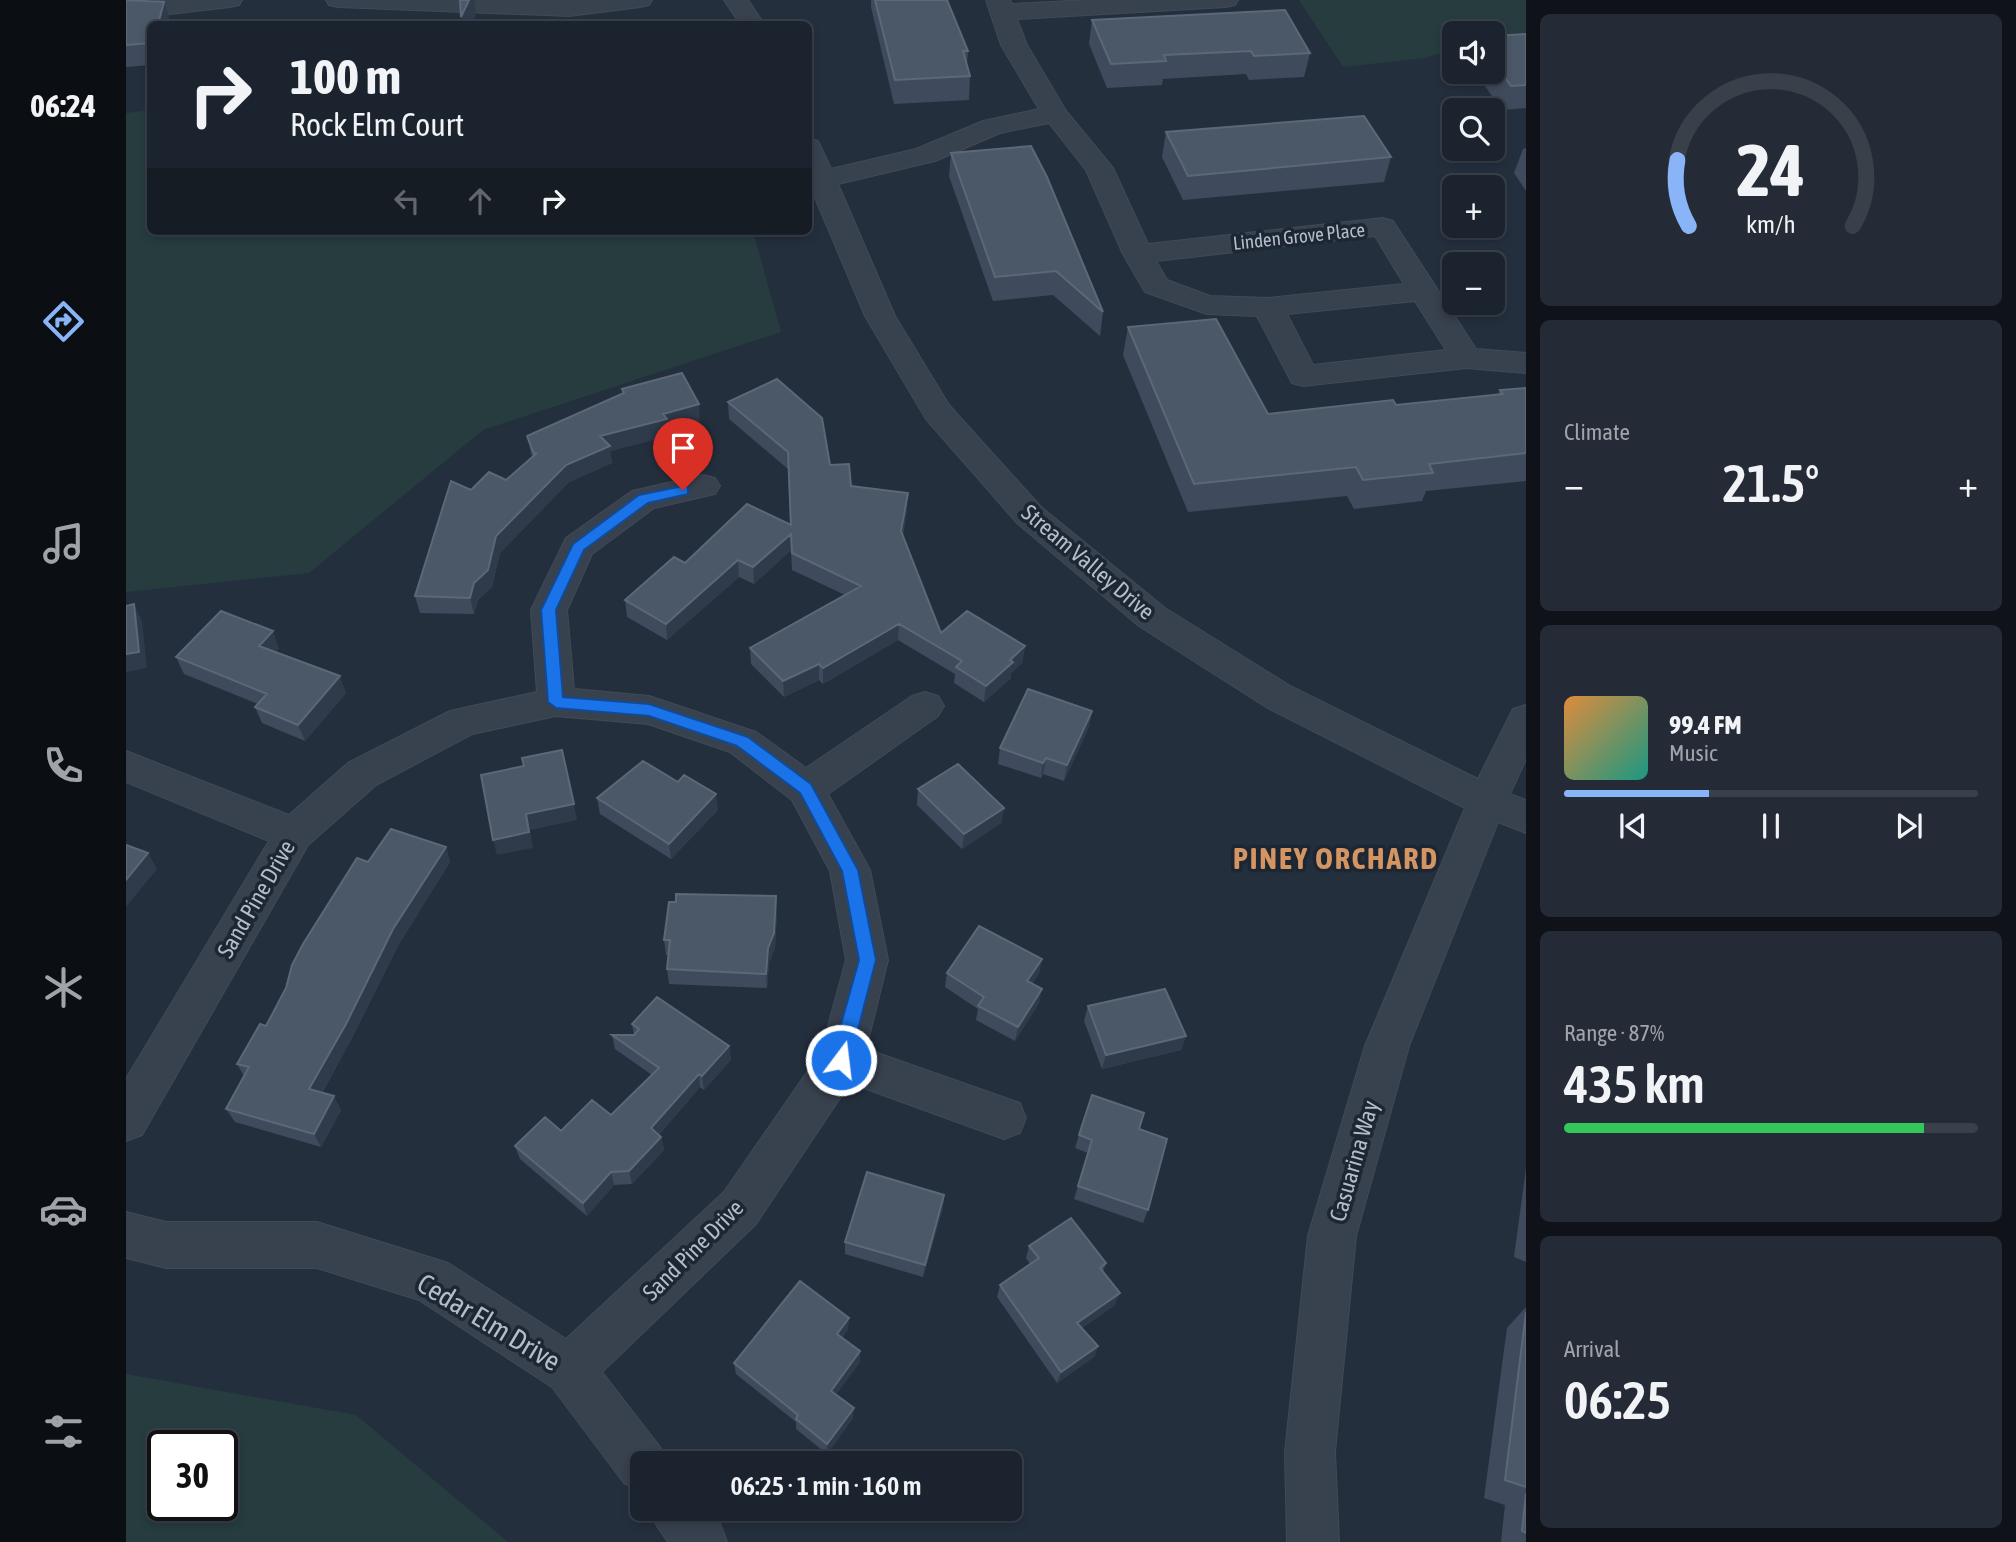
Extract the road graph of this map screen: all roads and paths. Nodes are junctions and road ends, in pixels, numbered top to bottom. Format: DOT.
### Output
graph roads {
  1 [pos="230,0"];
  2 [pos="338,0"];
  3 [pos="640,0"];
  4 [pos="736,0"];
  5 [pos="1226,0"];
  6 [pos="569,4"];
  7 [pos="1000,6"];
  8 [pos="126,12"];
  9 [pos="750,21"];
  10 [pos="1055,114"];
  11 [pos="812,156"];
  12 [pos="822,180"];
  13 [pos="1138,254"];
  14 [pos="1425,291"];
  15 [pos="1268,307"];
  16 [pos="1466,359"];
  17 [pos="1526,363"];
  18 [pos="703,486"];
  19 [pos="556,702"];
  20 [pos="925,706"];
  21 [pos="1526,719"];
  22 [pos="126,766"];
  23 [pos="806,789"];
  24 [pos="1507,809"];
  25 [pos="294,834"];
  26 [pos="841,1060"];
  27 [pos="1003,1118"];
  28 [pos="126,1120"];
  29 [pos="126,1235"];
  30 [pos="569,1370"];
  31 [pos="631,1451"];
  32 [pos="685,1521"];
  33 [pos="701,1542"];
  34 [pos="1313,1542"];
  1 -- 8 [label="street"];
  2 -- 6 [label="street"];
  3 -- 6 [label="street"];
  4 -- 9 [label="street"];
  5 -- 7 [label="street"];
  7 -- 10 [label="street"];
  10 -- 12 [label="street"];
  10 -- 13 [label="street"];
  11 -- 12 [label="street, Stream Valley Drive"];
  12 -- 24 [label="street, Stream Valley Drive"];
  13 -- 14 [label="street, Linden Grove Place"];
  13 -- 15 [label="street"];
  14 -- 15 [label="street"];
  14 -- 16 [label="street, Linden Grove Place"];
  15 -- 16 [label="street"];
  16 -- 17 [label="street"];
  18 -- 19 [label="street"];
  19 -- 23 [label="street, Sand Pine Drive"];
  19 -- 25 [label="street, Sand Pine Drive"];
  20 -- 23 [label="street"];
  21 -- 24 [label="street, Casuarina Way"];
  22 -- 25 [label="street"];
  23 -- 26 [label="street, Sand Pine Drive"];
  24 -- 34 [label="street, Casuarina Way"];
  25 -- 28 [label="street, Sand Pine Drive"];
  26 -- 27 [label="street"];
  26 -- 30 [label="street, Sand Pine Drive"];
  29 -- 30 [label="street, Cedar Elm Drive"];
  30 -- 31 [label="street, Cedar Elm Drive"];
  32 -- 33 [label="street"];
}
